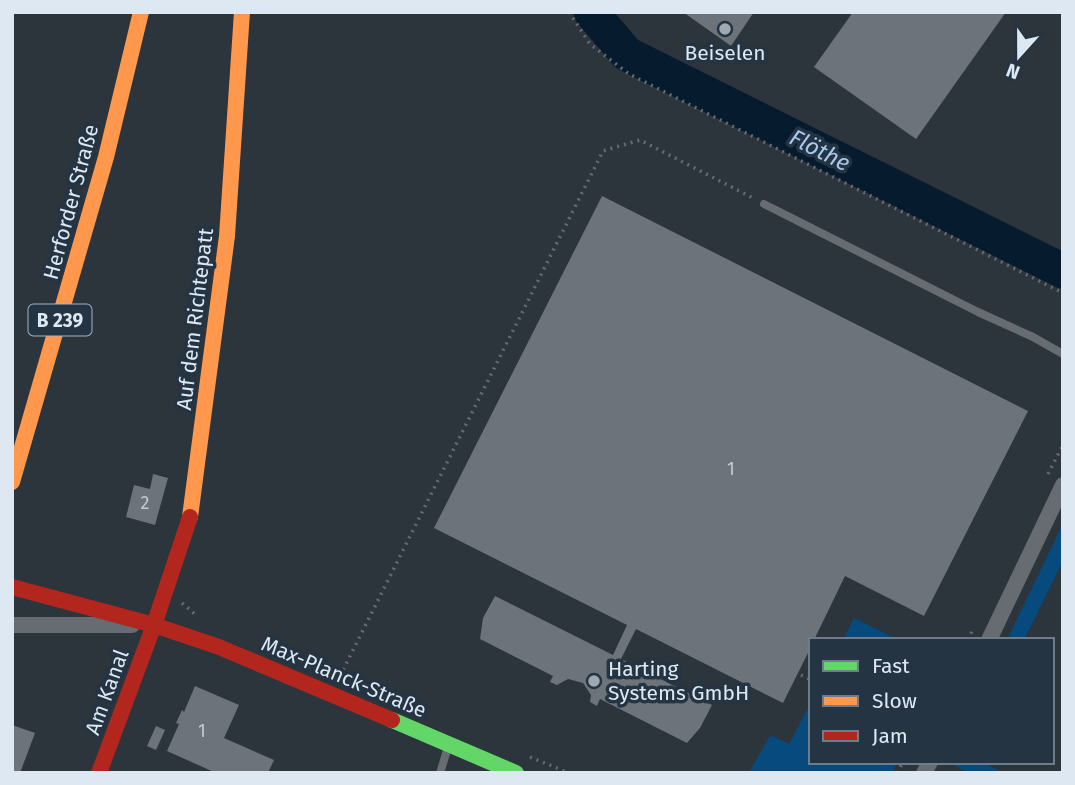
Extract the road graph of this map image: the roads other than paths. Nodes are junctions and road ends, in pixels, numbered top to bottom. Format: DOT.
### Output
graph roads {
  1 [pos="141,12"];
  2 [pos="242,12"];
  3 [pos="764,204"];
  4 [pos="1063,355"];
  5 [pos="12,482"];
  6 [pos="1063,485"];
  7 [pos="12,587"];
  8 [pos="12,625"];
  9 [pos="154,625"];
  10 [pos="990,638"];
  11 [pos="449,744"];
  12 [pos="99,773"];
  13 [pos="440,773"];
  14 [pos="516,773"];
  1 -- 5 [label="street, Herforder Straße / B 239"];
  2 -- 9 [label="street, Auf dem Richtepatt"];
  3 -- 4 [label="lane"];
  6 -- 10 [label="street"];
  7 -- 9 [label="street, Max-Planck-Straße"];
  8 -- 9 [label="street, Max-Planck-Straße"];
  9 -- 11 [label="street, Max-Planck-Straße"];
  9 -- 12 [label="street, Am Kanal"];
  11 -- 13 [label="lane"];
  11 -- 14 [label="street, Max-Planck-Straße"];
}
